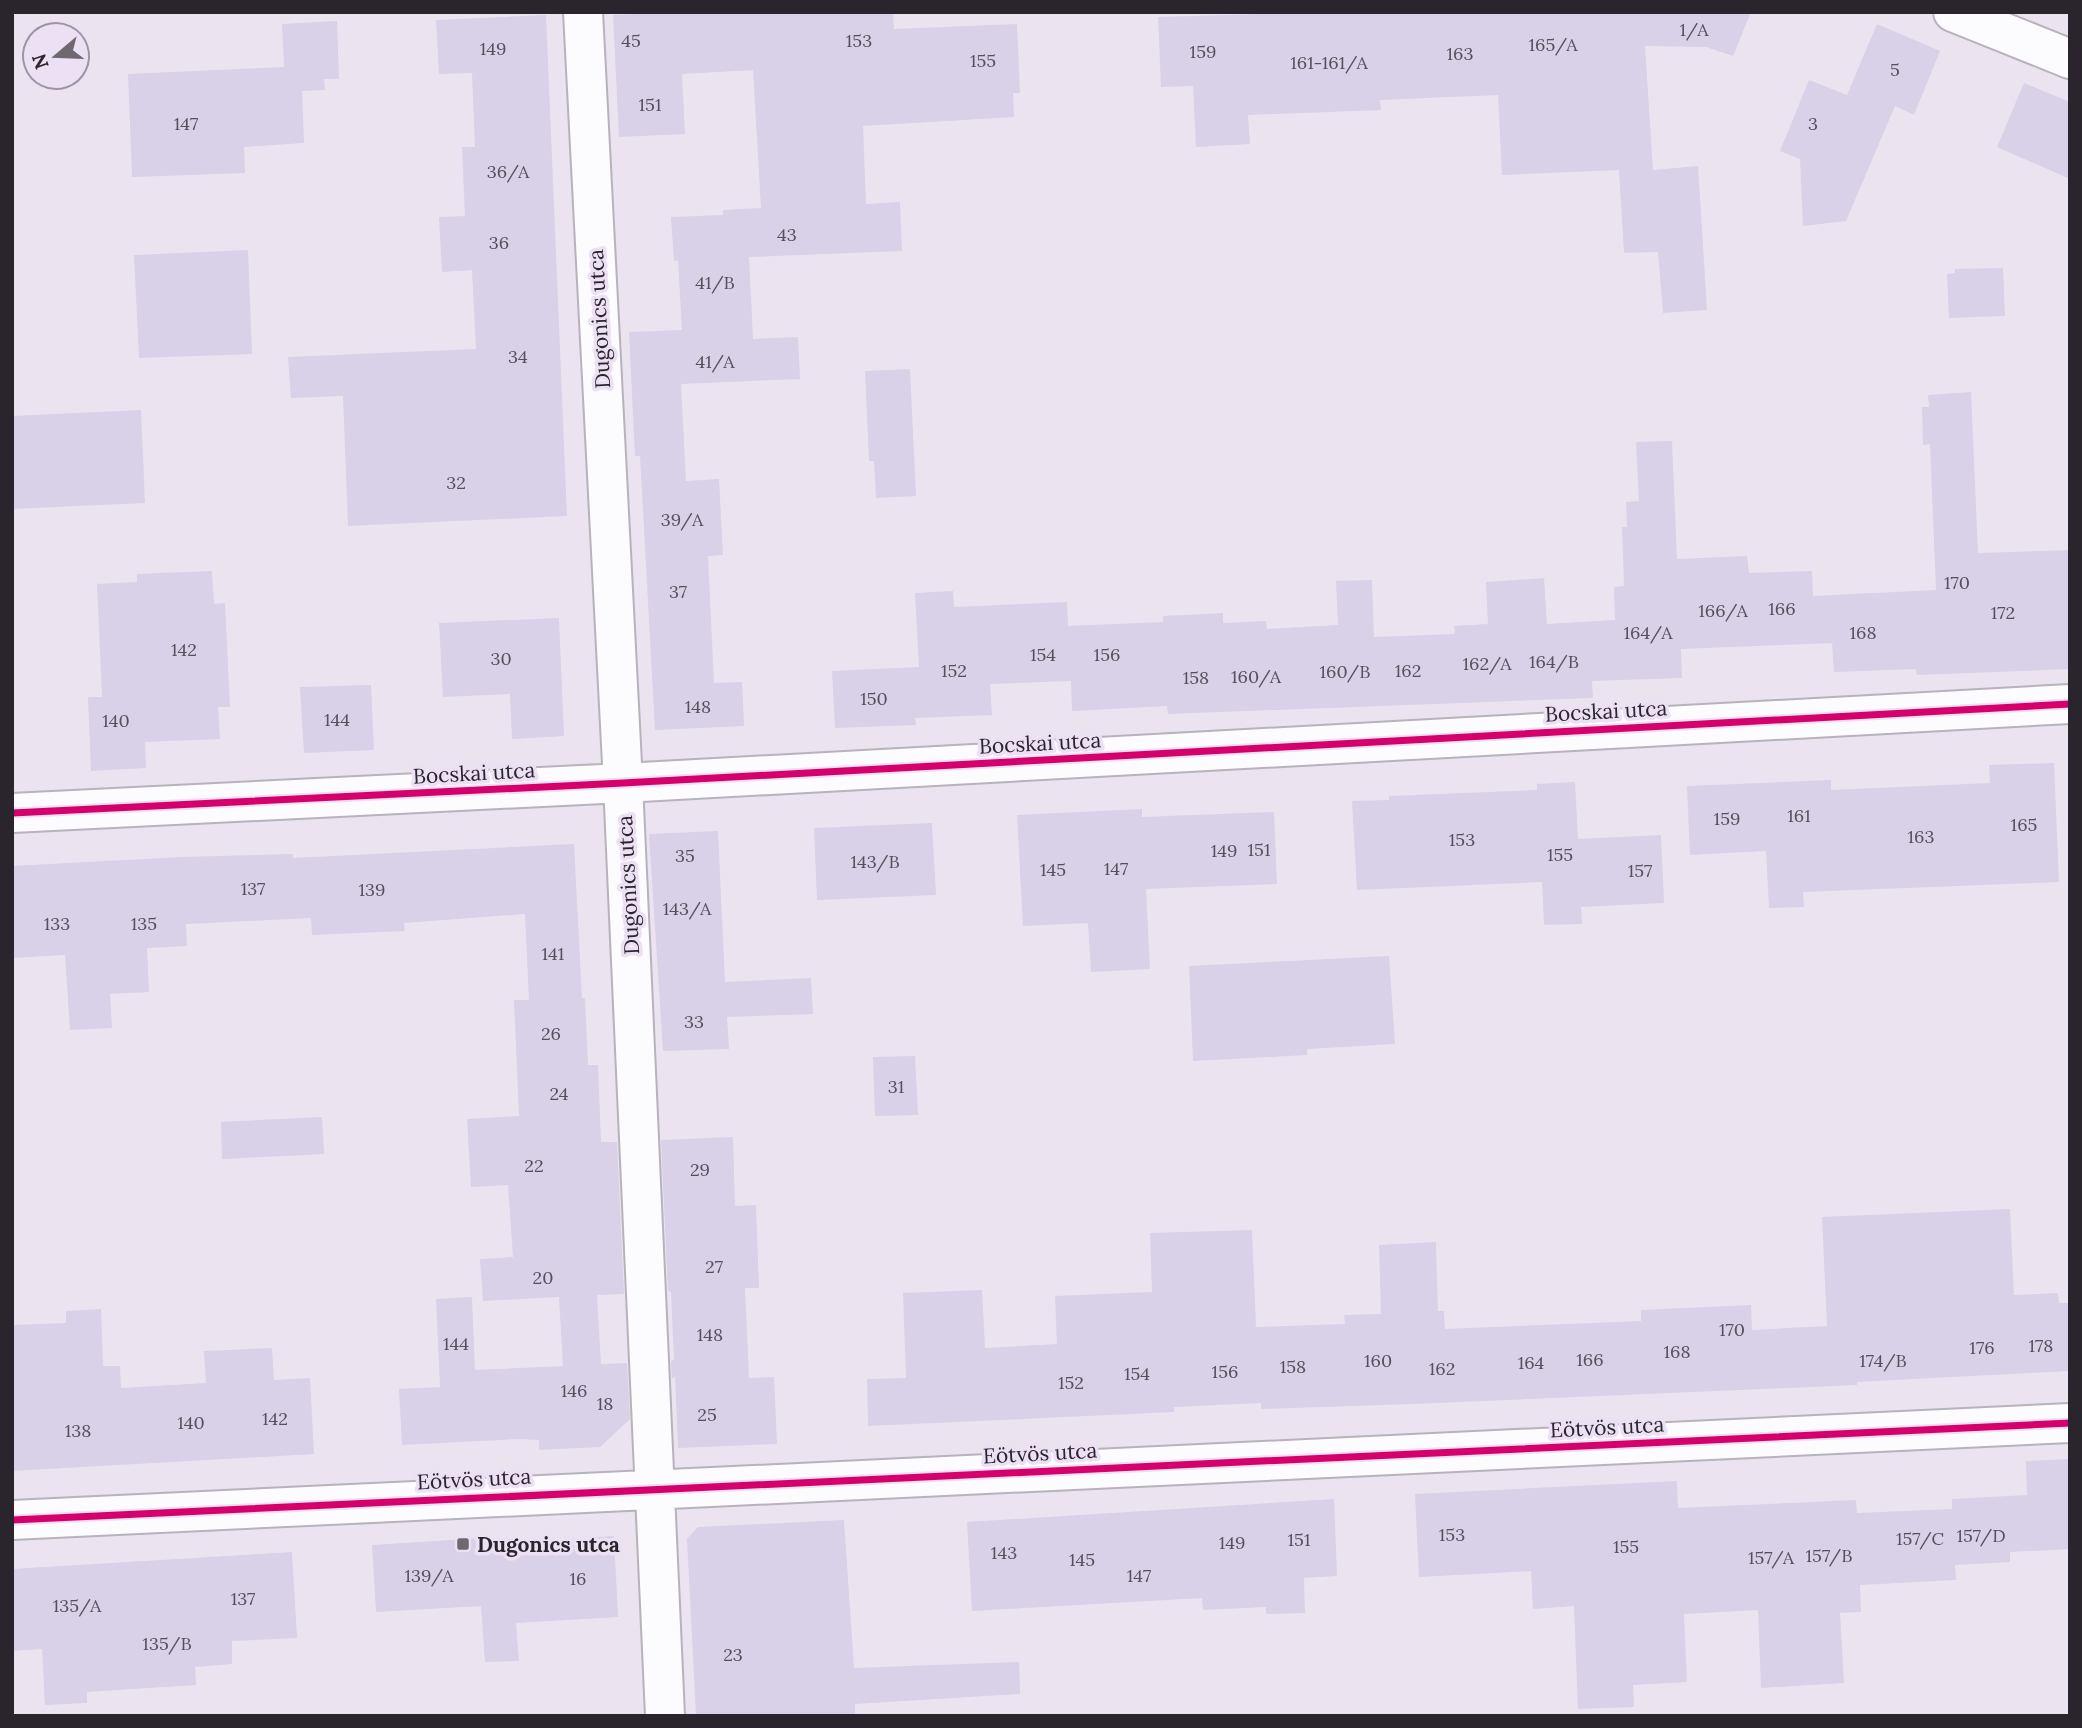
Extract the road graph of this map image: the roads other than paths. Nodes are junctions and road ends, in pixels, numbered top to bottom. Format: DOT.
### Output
graph roads {
  1 [pos="583,12"];
  2 [pos="1953,12"];
  3 [pos="2070,59"];
  4 [pos="2070,704"];
  5 [pos="623,783"];
  6 [pos="12,813"];
  7 [pos="2070,1423"];
  8 [pos="655,1488"];
  9 [pos="12,1520"];
  10 [pos="665,1716"];
  1 -- 5 [label="street, Dugonics utca"];
  2 -- 3 [label="street"];
  4 -- 5 [label="street, Bocskai utca"];
  5 -- 6 [label="street, Bocskai utca"];
  5 -- 8 [label="street, Dugonics utca"];
  7 -- 8 [label="street, Eötvös utca"];
  8 -- 9 [label="street, Eötvös utca"];
  8 -- 10 [label="street, Dugonics utca"];
}
